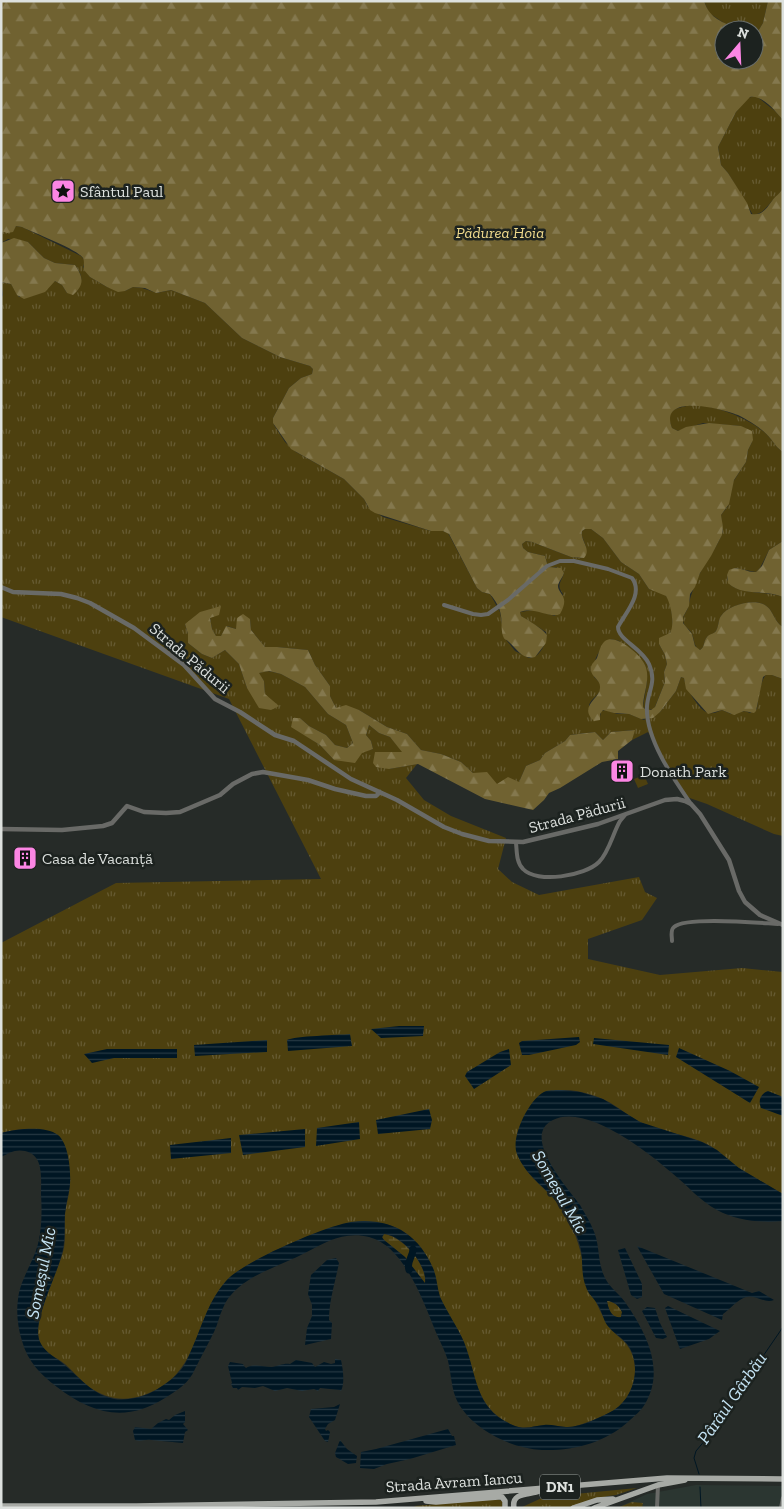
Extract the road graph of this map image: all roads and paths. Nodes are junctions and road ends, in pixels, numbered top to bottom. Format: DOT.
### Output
graph roads {
  1 [pos="1,587"];
  2 [pos="444,605"];
  3 [pos="380,792"];
  4 [pos="691,804"];
  5 [pos="625,815"];
  6 [pos="1,829"];
  7 [pos="516,843"];
  8 [pos="782,924"];
  9 [pos="672,941"];
  10 [pos="699,1478"];
  11 [pos="783,1478"];
  12 [pos="658,1485"];
  13 [pos="549,1488"];
  14 [pos="783,1498"];
  15 [pos="411,1499"];
  16 [pos="618,1499"];
  17 [pos="1,1506"];
  18 [pos="136,1506"];
  19 [pos="163,1508"];
  20 [pos="505,1508"];
  21 [pos="514,1508"];
  22 [pos="573,1508"];
  23 [pos="594,1508"];
  24 [pos="656,1508"];
  25 [pos="781,1508"];
  1 -- 3 [label="street, Strada Pădurii"];
  2 -- 4 [label="street"];
  3 -- 6 [label="street"];
  3 -- 7 [label="street, Strada Pădurii"];
  4 -- 5 [label="street, Strada Pădurii"];
  4 -- 8 [label="street"];
  5 -- 7 [label="street, Strada Pădurii"];
  5 -- 7 [label="street"];
  8 -- 9 [label="street"];
  10 -- 11 [label="main road, DN1"];
  10 -- 12 [label="main road, DN1"];
  10 -- 13 [label="main road, Strada Avram Iancu / DN1"];
  12 -- 16 [label="main road, DN1"];
  12 -- 24 [label="street"];
  13 -- 15 [label="main road, Strada Avram Iancu / DN1"];
  13 -- 21 [label="main road"];
  14 -- 25 [label="street"];
  15 -- 18 [label="main road, Strada Avram Iancu / DN1"];
  15 -- 20 [label="main road"];
  16 -- 22 [label="main road"];
  16 -- 23 [label="main road, DN1"];
  17 -- 18 [label="main road, Strada Avram Iancu / DN1"];
  18 -- 19 [label="main road, Strada Avram Iancu / DN1"];
}
